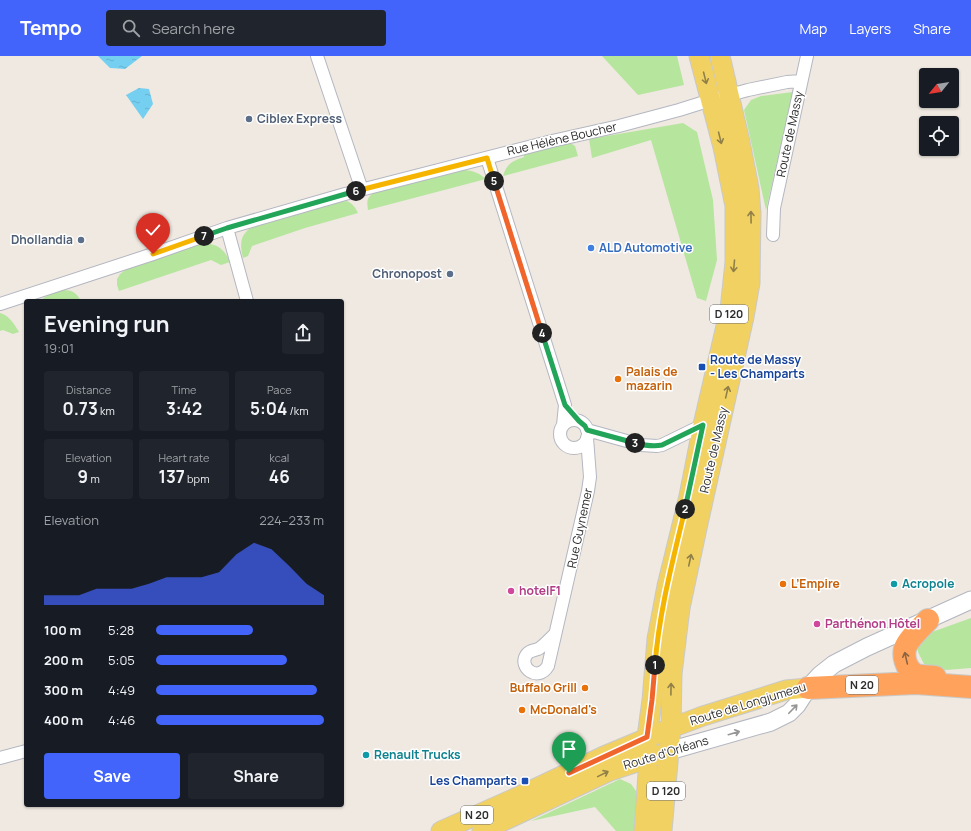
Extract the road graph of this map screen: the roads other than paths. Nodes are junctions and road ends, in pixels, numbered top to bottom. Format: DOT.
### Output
graph roads {
  1 [pos="317,56"];
  2 [pos="700,56"];
  3 [pos="720,56"];
  4 [pos="806,56"];
  5 [pos="801,81"];
  6 [pos="729,95"];
  7 [pos="711,100"];
  8 [pos="487,158"];
  9 [pos="362,190"];
  10 [pos="227,228"];
  11 [pos="772,235"];
  12 [pos="247,299"];
  13 [pos="0,304"];
  14 [pos="565,405"];
  15 [pos="579,421"];
  16 [pos="563,425"];
  17 [pos="703,425"];
  18 [pos="587,434"];
  19 [pos="572,447"];
  20 [pos="589,467"];
  21 [pos="971,600"];
  22 [pos="928,620"];
  23 [pos="554,635"];
  24 [pos="538,649"];
  25 [pos="549,662"];
  26 [pos="946,685"];
  27 [pos="971,687"];
  28 [pos="808,688"];
  29 [pos="671,728"];
  30 [pos="647,737"];
  31 [pos="669,751"];
  32 [pos="24,752"];
  33 [pos="0,758"];
  34 [pos="647,758"];
  35 [pos="515,807"];
  36 [pos="441,831"];
  37 [pos="482,831"];
  38 [pos="644,831"];
  39 [pos="662,831"];
  1 -- 9 [label="street"];
  2 -- 7 [label="main road, Route de Massy / D 120, one-way"];
  3 -- 6 [label="main road, Route de Massy / D 120"];
  4 -- 5 [label="street, Route de Massy"];
  5 -- 6 [label="street, Route de Massy"];
  5 -- 11 [label="street, Route de Massy"];
  6 -- 7 [label="street, Route de Massy"];
  29 -- 6 [label="main road, Route de Massy / D 120, one-way"];
  7 -- 8 [label="street, Rue Hélène Boucher"];
  7 -- 17 [label="main road, Route de Massy / D 120, one-way"];
  8 -- 9 [label="street, Rue Hélène Boucher"];
  8 -- 14 [label="street"];
  9 -- 10 [label="street, Rue Hélène Boucher"];
  10 -- 12 [label="street"];
  10 -- 13 [label="street, Rue Hélène Boucher"];
  14 -- 15 [label="street"];
  14 -- 16 [label="street"];
  15 -- 16 [label="street"];
  15 -- 18 [label="street"];
  16 -- 19 [label="street"];
  17 -- 18 [label="street"];
  17 -- 30 [label="main road, Route de Massy / D 120"];
  18 -- 19 [label="street"];
  18 -- 20 [label="street, Rue Guynemer"];
  19 -- 20 [label="street"];
  20 -- 23 [label="street, Rue Guynemer"];
  21 -- 22 [label="street, Route de Longjumeau"];
  26 -- 22 [label="highway, one-way"];
  22 -- 28 [label="street, Route de Longjumeau"];
  23 -- 24 [label="street"];
  23 -- 25 [label="street, Rue Guynemer"];
  24 -- 25 [label="street"];
  24 -- 25 [label="street"];
  26 -- 27 [label="highway"];
  26 -- 28 [label="highway, N 20"];
  28 -- 29 [label="main road, Route de Longjumeau / N 20"];
  31 -- 28 [label="street, Route d'Orléans / N 20, one-way"];
  29 -- 30 [label="main road, Route d'Orléans / N 20"];
  29 -- 31 [label="main road, Route de Massy / D 120"];
  30 -- 34 [label="main road, Route de Massy / D 120"];
  30 -- 35 [label="main road, Route d'Orléans / N 20"];
  31 -- 34 [label="main road, Route d'Orléans / N 20"];
  31 -- 39 [label="main road, Route de Massy / D 120"];
  32 -- 33 [label="street"];
  35 -- 34 [label="main road, Route d'Orléans / N 20, one-way"];
  34 -- 38 [label="main road, Route de Massy / D 120"];
  35 -- 36 [label="main road, N 20"];
  35 -- 37 [label="main road, N 20"];
}
